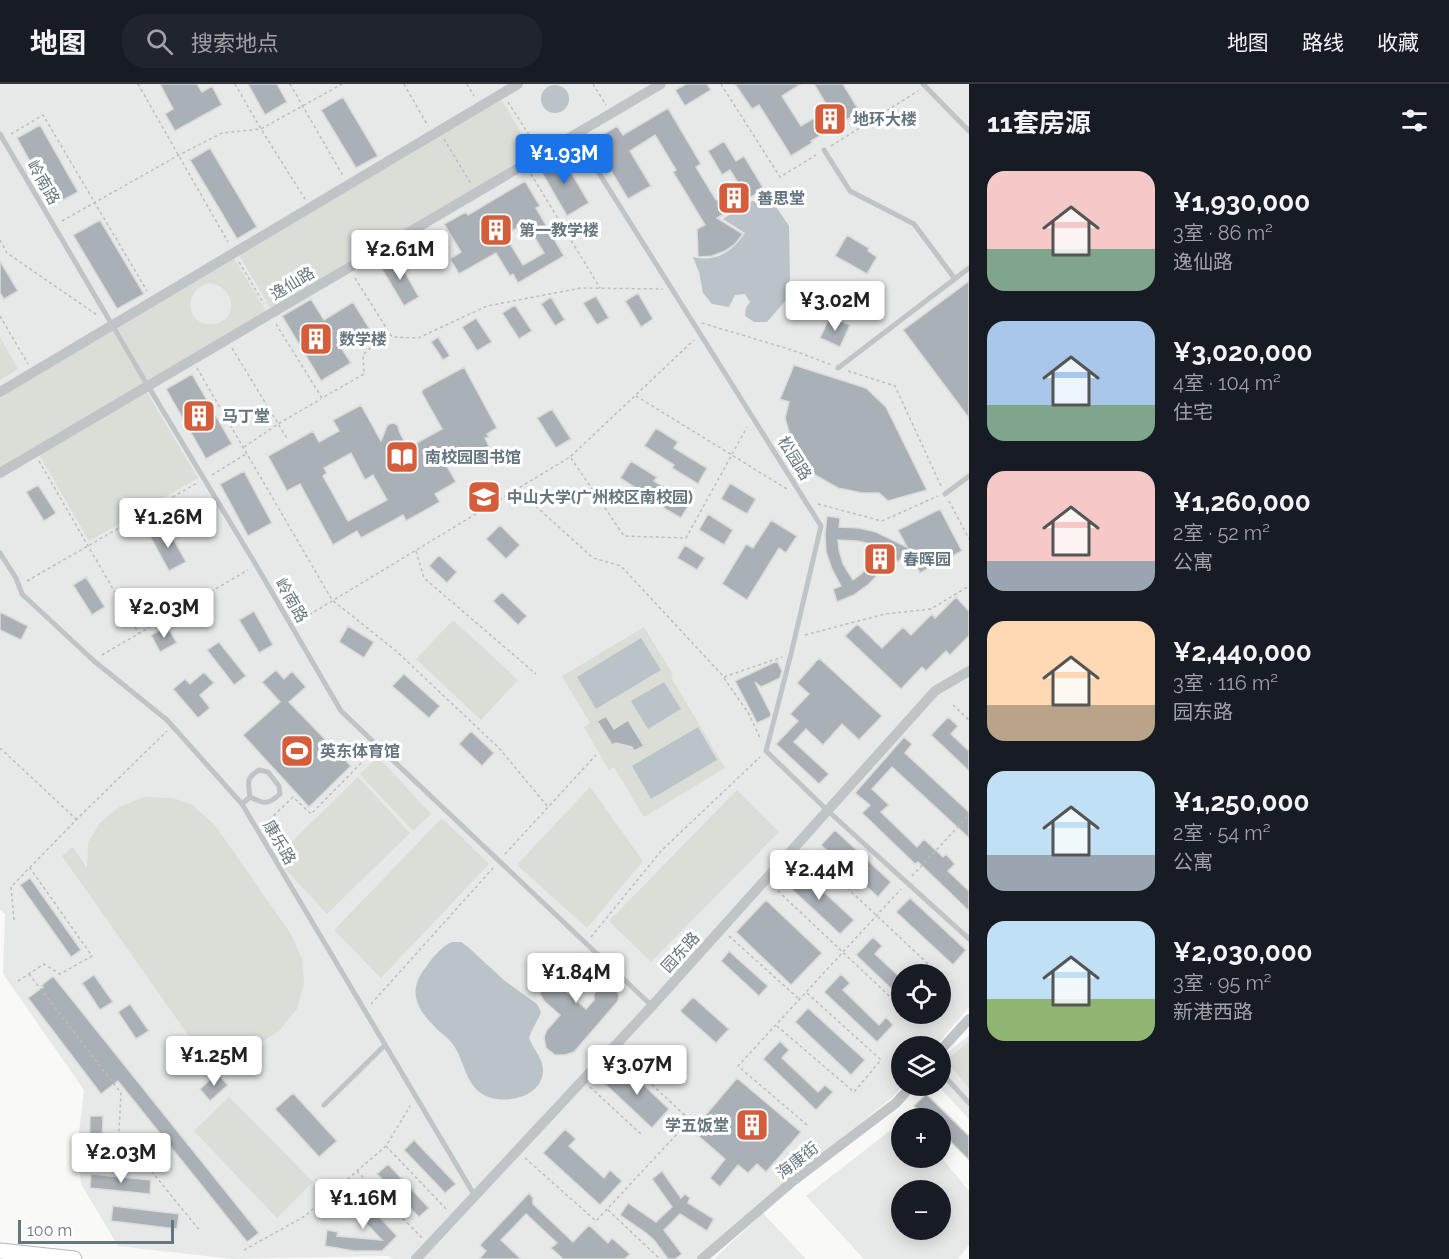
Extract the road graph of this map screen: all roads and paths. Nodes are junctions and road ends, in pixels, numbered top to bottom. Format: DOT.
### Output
graph roads {
  1 [pos="138,84"];
  2 [pos="235,84"];
  3 [pos="290,84"];
  4 [pos="342,84"];
  5 [pos="404,84"];
  6 [pos="467,84"];
  7 [pos="518,84"];
  8 [pos="593,84"];
  9 [pos="661,84"];
  10 [pos="721,84"];
  11 [pos="924,86"];
  12 [pos="503,93"];
  13 [pos="302,106"];
  14 [pos="480,106"];
  15 [pos="611,113"];
  16 [pos="261,129"];
  17 [pos="969,131"];
  18 [pos="436,133"];
  19 [pos="575,135"];
  20 [pos="1,137"];
  21 [pos="824,150"];
  22 [pos="179,155"];
  23 [pos="541,155"];
  24 [pos="525,164"];
  25 [pos="348,185"];
  26 [pos="476,193"];
  27 [pos="95,203"];
  28 [pos="310,208"];
  29 [pos="54,226"];
  30 [pos="0,240"];
  31 [pos="234,253"];
  32 [pos="348,267"];
  33 [pos="969,268"];
  34 [pos="955,279"];
  35 [pos="600,288"];
  36 [pos="674,290"];
  37 [pos="153,301"];
  38 [pos="270,314"];
  39 [pos="0,316"];
  40 [pos="693,320"];
  41 [pos="112,325"];
  42 [pos="388,330"];
  43 [pos="701,333"];
  44 [pos="227,339"];
  45 [pos="192,360"];
  46 [pos="838,368"];
  47 [pos="33,372"];
  48 [pos="148,386"];
  49 [pos="0,392"];
  50 [pos="322,398"];
  51 [pos="753,417"];
  52 [pos="278,424"];
  53 [pos="288,440"];
  54 [pos="243,447"];
  55 [pos="34,453"];
  56 [pos="247,454"];
  57 [pos="570,457"];
  58 [pos="0,473"];
  59 [pos="969,476"];
  60 [pos="204,479"];
  61 [pos="517,489"];
  62 [pos="945,494"];
  63 [pos="969,539"];
  64 [pos="88,546"];
  65 [pos="416,550"];
  66 [pos="0,552"];
  67 [pos="256,565"];
  68 [pos="19,586"];
  69 [pos="969,586"];
  70 [pos="332,600"];
  71 [pos="291,625"];
  72 [pos="139,634"];
  73 [pos="795,638"];
  74 [pos="791,654"];
  75 [pos="94,660"];
  76 [pos="969,671"];
  77 [pos="536,674"];
  78 [pos="724,677"];
  79 [pos="953,705"];
  80 [pos="969,720"];
  81 [pos="172,726"];
  82 [pos="378,746"];
  83 [pos="0,748"];
  84 [pos="766,751"];
  85 [pos="596,755"];
  86 [pos="250,797"];
  87 [pos="242,804"];
  88 [pos="548,807"];
  89 [pos="828,811"];
  90 [pos="969,815"];
  91 [pos="77,819"];
  92 [pos="258,831"];
  93 [pos="812,855"];
  94 [pos="499,861"];
  95 [pos="30,867"];
  96 [pos="907,882"];
  97 [pos="778,891"];
  98 [pos="876,916"];
  99 [pos="14,920"];
  100 [pos="722,929"];
  101 [pos="969,939"];
  102 [pos="586,944"];
  103 [pos="843,952"];
  104 [pos="928,964"];
  105 [pos="29,974"];
  106 [pos="18,981"];
  107 [pos="806,992"];
  108 [pos="891,998"];
  109 [pos="800,999"];
  110 [pos="652,1006"];
  111 [pos="364,1011"];
  112 [pos="969,1019"];
  113 [pos="776,1025"];
  114 [pos="951,1039"];
  115 [pos="384,1045"];
  116 [pos="613,1048"];
  117 [pos="583,1080"];
  118 [pos="951,1083"];
  119 [pos="902,1096"];
  120 [pos="416,1097"];
  121 [pos="969,1103"];
  122 [pos="324,1105"];
  123 [pos="807,1125"];
  124 [pos="642,1135"];
  125 [pos="386,1146"];
  126 [pos="517,1151"];
  127 [pos="357,1171"];
  128 [pos="475,1196"];
  129 [pos="607,1209"];
  130 [pos="455,1218"];
  131 [pos="200,1231"];
  132 [pos="429,1245"];
  133 [pos="244,1250"];
  134 [pos="0,1251"];
  135 [pos="74,1259"];
  136 [pos="416,1259"];
  137 [pos="660,1259"];
  138 [pos="702,1259"];
  1 -- 22 [label="path"];
  2 -- 16 [label="path"];
  3 -- 13 [label="path"];
  4 -- 13 [label="path"];
  5 -- 18 [label="path"];
  6 -- 14 [label="path"];
  7 -- 12 [label="street"];
  8 -- 15 [label="path"];
  9 -- 15 [label="street, 逸仙路"];
  10 -- 21 [label="path"];
  11 -- 17 [label="lane"];
  11 -- 21 [label="path"];
  12 -- 14 [label="street"];
  12 -- 23 [label="path"];
  13 -- 16 [label="path"];
  13 -- 25 [label="path"];
  14 -- 18 [label="street"];
  15 -- 19 [label="street, 逸仙路"];
  16 -- 22 [label="path"];
  16 -- 28 [label="path"];
  18 -- 25 [label="street"];
  18 -- 26 [label="path"];
  19 -- 23 [label="street, 逸仙路"];
  19 -- 36 [label="lane, 松园路"];
  20 -- 27 [label="path"];
  20 -- 29 [label="lane, 岭南路"];
  21 -- 34 [label="lane"];
  22 -- 27 [label="path"];
  22 -- 31 [label="path"];
  23 -- 24 [label="street, 逸仙路"];
  24 -- 26 [label="street, 逸仙路"];
  24 -- 35 [label="path"];
  25 -- 28 [label="street"];
  26 -- 32 [label="street, 逸仙路"];
  27 -- 29 [label="path"];
  27 -- 37 [label="path"];
  28 -- 31 [label="street"];
  29 -- 41 [label="lane, 岭南路"];
  30 -- 41 [label="path"];
  31 -- 37 [label="street"];
  31 -- 38 [label="path"];
  32 -- 38 [label="street, 逸仙路"];
  32 -- 42 [label="path"];
  33 -- 34 [label="lane"];
  34 -- 46 [label="lane"];
  35 -- 36 [label="path"];
  35 -- 42 [label="path"];
  36 -- 40 [label="lane, 松园路"];
  37 -- 41 [label="street"];
  38 -- 44 [label="street, 逸仙路"];
  38 -- 50 [label="path"];
  39 -- 47 [label="path"];
  40 -- 43 [label="lane, 松园路"];
  40 -- 46 [label="path"];
  41 -- 47 [label="street"];
  41 -- 48 [label="lane, 岭南路"];
  42 -- 50 [label="path"];
  43 -- 51 [label="lane, 松园路"];
  43 -- 57 [label="path"];
  44 -- 45 [label="street, 逸仙路"];
  44 -- 52 [label="path"];
  45 -- 48 [label="street, 逸仙路"];
  45 -- 54 [label="path"];
  46 -- 62 [label="path"];
  47 -- 49 [label="street"];
  48 -- 55 [label="street, 逸仙路"];
  48 -- 60 [label="lane, 岭南路"];
  50 -- 52 [label="path"];
  51 -- 57 [label="path"];
  51 -- 73 [label="lane, 松园路"];
  52 -- 53 [label="path"];
  52 -- 54 [label="path"];
  54 -- 56 [label="path"];
  55 -- 58 [label="street, 逸仙路"];
  55 -- 64 [label="path"];
  56 -- 60 [label="path"];
  56 -- 70 [label="path"];
  57 -- 61 [label="path"];
  59 -- 62 [label="lane"];
  60 -- 64 [label="path"];
  60 -- 67 [label="lane, 岭南路"];
  61 -- 65 [label="path"];
  61 -- 78 [label="path"];
  62 -- 63 [label="path"];
  64 -- 68 [label="path"];
  64 -- 72 [label="path"];
  65 -- 70 [label="path"];
  65 -- 77 [label="path"];
  66 -- 68 [label="lane, 康乐路"];
  67 -- 71 [label="lane, 岭南路"];
  67 -- 72 [label="path"];
  68 -- 75 [label="lane, 康乐路"];
  69 -- 73 [label="path"];
  70 -- 71 [label="path"];
  70 -- 88 [label="path"];
  71 -- 82 [label="lane, 岭南路"];
  72 -- 75 [label="path"];
  73 -- 74 [label="lane, 松园路"];
  74 -- 78 [label="path"];
  74 -- 84 [label="lane, 松园路"];
  75 -- 81 [label="lane, 康乐路"];
  76 -- 89 [label="street, 园东路"];
  78 -- 84 [label="path"];
  79 -- 80 [label="path"];
  81 -- 87 [label="lane, 康乐路"];
  81 -- 91 [label="path"];
  82 -- 92 [label="path"];
  82 -- 94 [label="lane, 岭南路"];
  83 -- 91 [label="path"];
  84 -- 89 [label="lane"];
  84 -- 102 [label="path"];
  85 -- 88 [label="path"];
  86 -- 86 [label="lane"];
  86 -- 87 [label="lane"];
  87 -- 92 [label="lane, 康乐路"];
  88 -- 94 [label="path"];
  89 -- 96 [label="lane"];
  89 -- 100 [label="street, 园东路"];
  90 -- 96 [label="path"];
  91 -- 95 [label="path"];
  92 -- 111 [label="lane, 康乐路"];
  93 -- 98 [label="path"];
  94 -- 102 [label="lane, 岭南路"];
  94 -- 111 [label="path"];
  95 -- 99 [label="path"];
  95 -- 105 [label="path"];
  96 -- 98 [label="path"];
  96 -- 101 [label="lane"];
  97 -- 103 [label="path"];
  98 -- 103 [label="path"];
  98 -- 104 [label="path"];
  100 -- 109 [label="path"];
  100 -- 110 [label="street, 园东路"];
  102 -- 110 [label="lane, 岭南路"];
  103 -- 107 [label="path"];
  103 -- 108 [label="path"];
  105 -- 106 [label="path"];
  105 -- 131 [label="path"];
  107 -- 109 [label="path"];
  107 -- 113 [label="path"];
  109 -- 113 [label="path"];
  110 -- 116 [label="street, 园东路"];
  111 -- 115 [label="lane, 康乐路"];
  112 -- 114 [label="street"];
  113 -- 123 [label="path"];
  115 -- 120 [label="lane, 康乐路"];
  115 -- 122 [label="lane"];
  116 -- 117 [label="street, 园东路"];
  116 -- 129 [label="path"];
  117 -- 124 [label="path"];
  117 -- 126 [label="street, 园东路"];
  118 -- 121 [label="lane"];
  119 -- 138 [label="street, 海康街"];
  120 -- 125 [label="path"];
  120 -- 128 [label="lane, 康乐路"];
  125 -- 127 [label="path"];
  125 -- 130 [label="path"];
  126 -- 128 [label="street, 园东路"];
  126 -- 129 [label="path"];
  127 -- 132 [label="path"];
  127 -- 133 [label="path"];
  128 -- 130 [label="street, 园东路"];
  129 -- 137 [label="path"];
  130 -- 132 [label="street, 园东路"];
  132 -- 136 [label="street, 园东路"];
  134 -- 135 [label="main road"];
}
